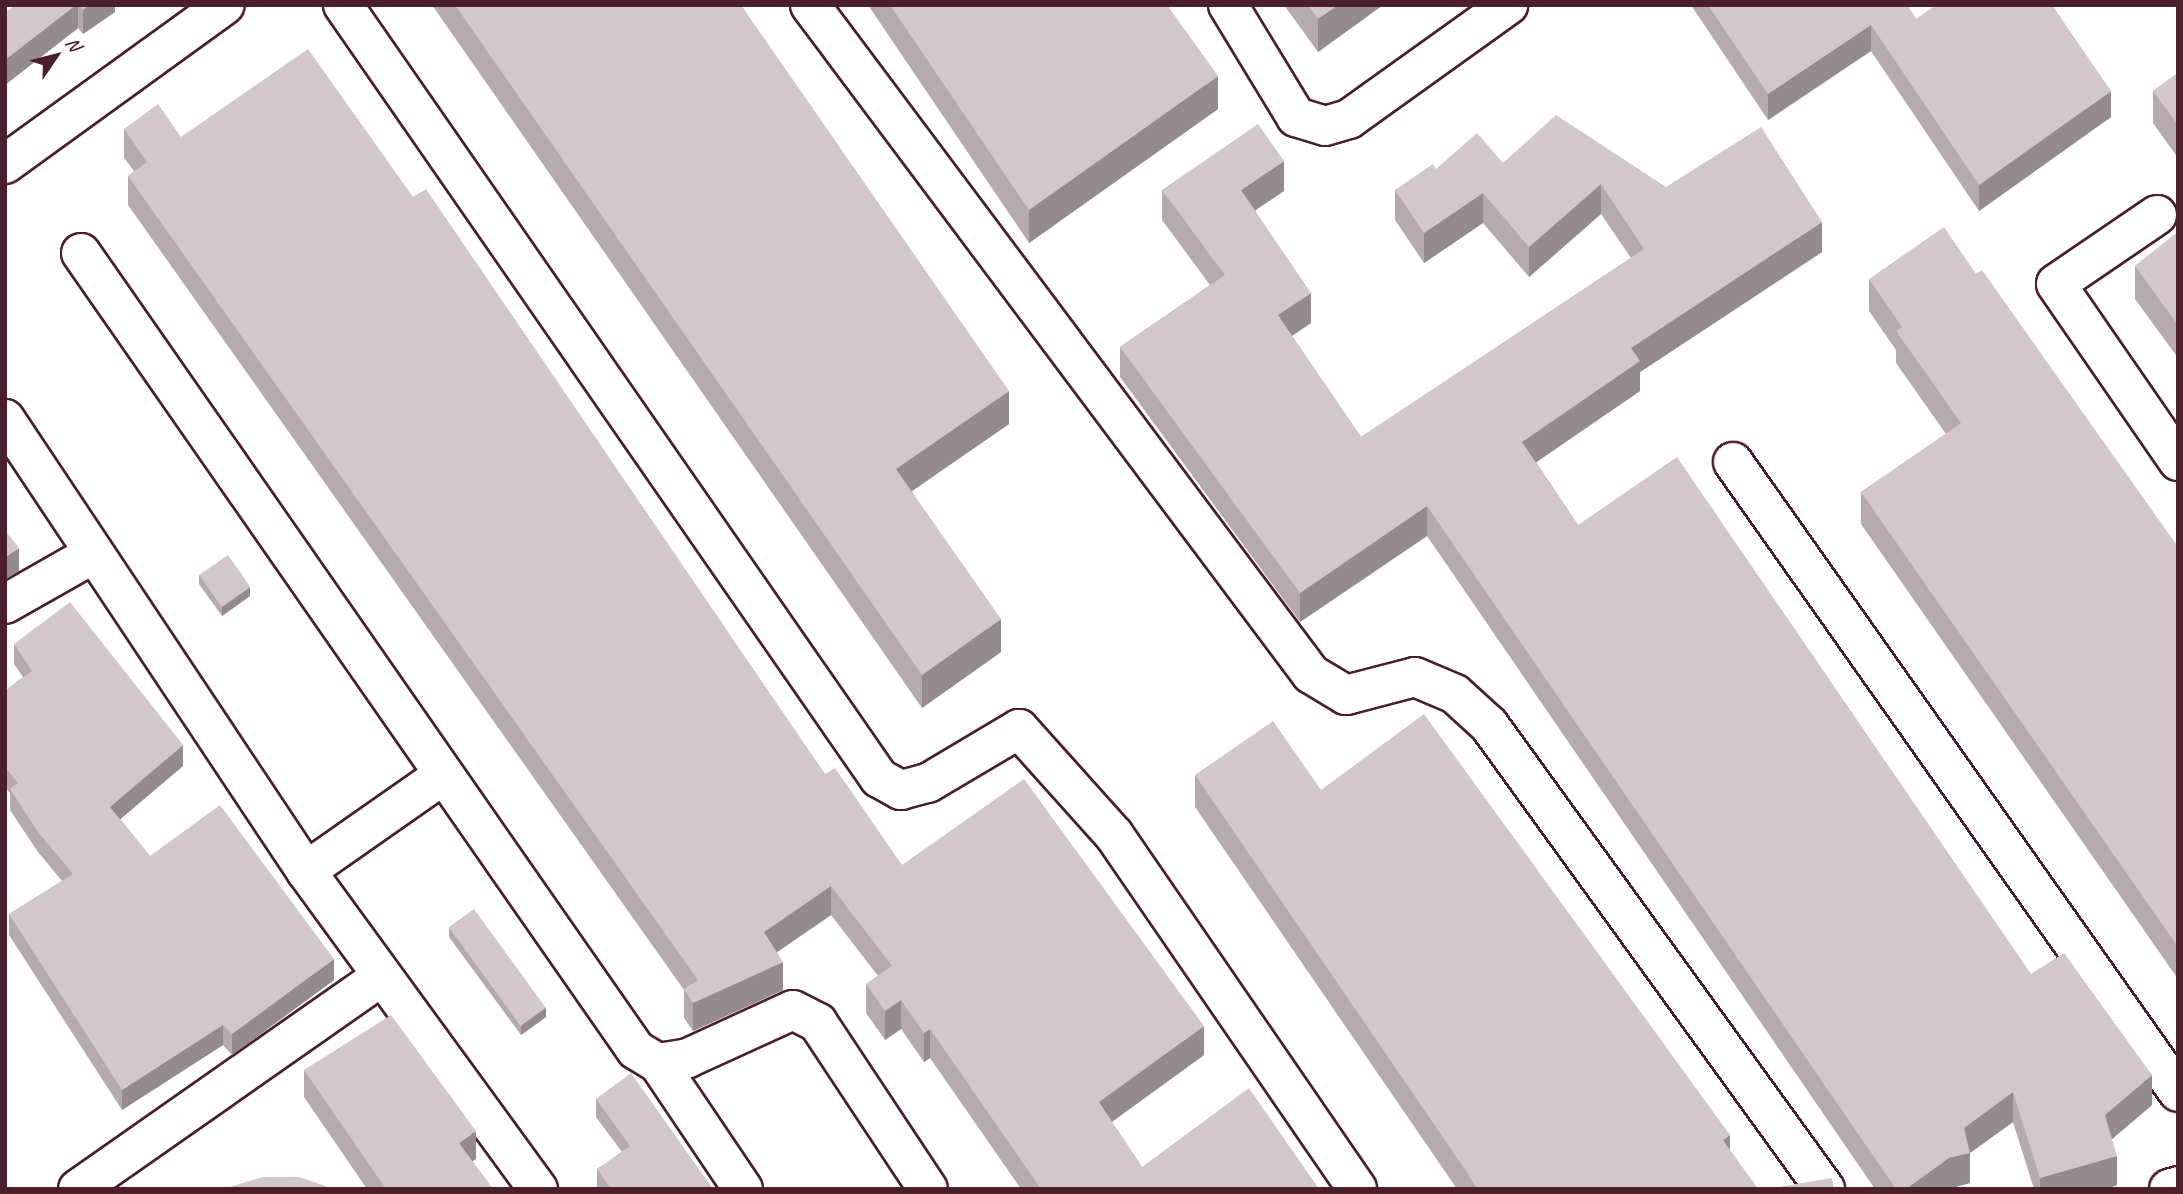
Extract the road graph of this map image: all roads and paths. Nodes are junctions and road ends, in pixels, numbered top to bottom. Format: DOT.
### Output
graph roads {
  1 [pos="225,5"];
  2 [pos="343,5"];
  3 [pos="810,5"];
  4 [pos="1228,5"];
  5 [pos="1508,5"];
  6 [pos="5,164"];
  7 [pos="2157,215"];
  8 [pos="81,253"];
  9 [pos="5,419"];
  10 [pos="2178,461"];
  11 [pos="1733,462"];
  12 [pos="93,554"];
  13 [pos="5,604"];
  14 [pos="443,775"];
  15 [pos="306,871"];
  16 [pos="381,977"];
  17 [pos="657,1063"];
  18 [pos="2178,1091"];
  19 [pos="2178,1186"];
  20 [pos="78,1189"];
  21 [pos="538,1189"];
  22 [pos="743,1189"];
  23 [pos="929,1189"];
  24 [pos="1357,1189"];
  25 [pos="1825,1189"];
  26 [pos="2169,1189"];
  1 -- 6 [label="street"];
  2 -- 24 [label="street"];
  3 -- 25 [label="street"];
  4 -- 5 [label="street"];
  7 -- 10 [label="street"];
  8 -- 14 [label="street"];
  9 -- 12 [label="street"];
  11 -- 18 [label="street"];
  12 -- 13 [label="street"];
  12 -- 15 [label="street"];
  14 -- 15 [label="street"];
  14 -- 17 [label="street"];
  15 -- 16 [label="street"];
  16 -- 20 [label="street"];
  16 -- 21 [label="street"];
  17 -- 22 [label="street"];
  17 -- 23 [label="street"];
  19 -- 26 [label="street"];
}
